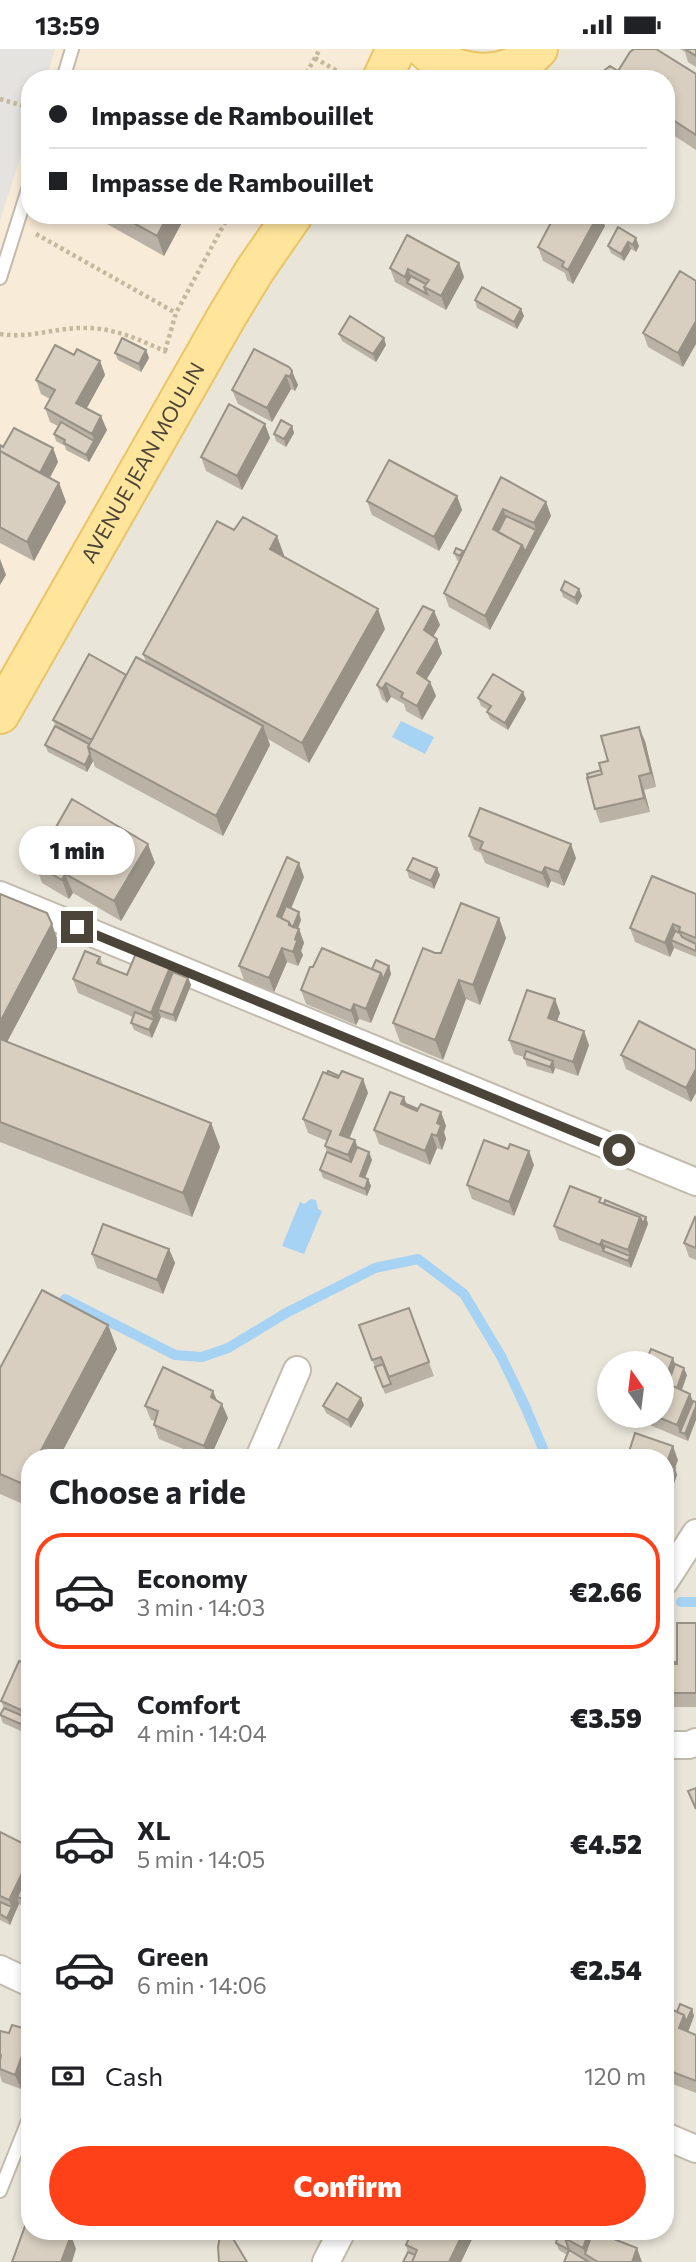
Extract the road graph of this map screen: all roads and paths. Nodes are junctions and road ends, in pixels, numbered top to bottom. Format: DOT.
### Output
graph roads {
  1 [pos="72,49"];
  2 [pos="320,49"];
  3 [pos="396,49"];
  4 [pos="425,49"];
  5 [pos="314,58"];
  6 [pos="65,70"];
  7 [pos="308,70"];
  8 [pos="334,70"];
  9 [pos="386,70"];
  10 [pos="457,70"];
  11 [pos="0,99"];
  12 [pos="21,105"];
  13 [pos="21,212"];
  14 [pos="224,224"];
  15 [pos="287,224"];
  16 [pos="29,230"];
  17 [pos="0,278"];
  18 [pos="176,313"];
  19 [pos="0,334"];
  20 [pos="164,351"];
  21 [pos="198,367"];
  22 [pos="0,714"];
  23 [pos="0,895"];
  24 [pos="696,1182"];
  25 [pos="297,1370"];
  26 [pos="263,1449"];
  27 [pos="696,1533"];
  28 [pos="674,1567"];
  29 [pos="696,1742"];
  30 [pos="674,1745"];
  31 [pos="0,1969"];
  32 [pos="21,1979"];
  33 [pos="21,2138"];
  34 [pos="674,2140"];
  35 [pos="696,2149"];
  36 [pos="0,2191"];
  37 [pos="338,2240"];
  38 [pos="327,2262"];
  1 -- 6 [label="lane"];
  2 -- 5 [label="path"];
  3 -- 9 [label="main road"];
  4 -- 10 [label="main road"];
  5 -- 7 [label="path"];
  5 -- 8 [label="path"];
  11 -- 12 [label="path"];
  13 -- 17 [label="lane"];
  14 -- 18 [label="path"];
  15 -- 21 [label="main road, AVENUE JEAN MOULIN"];
  16 -- 18 [label="path"];
  18 -- 20 [label="path"];
  19 -- 20 [label="path"];
  20 -- 21 [label="path"];
  21 -- 22 [label="main road, AVENUE JEAN MOULIN"];
  23 -- 24 [label="street"];
  25 -- 26 [label="street"];
  27 -- 28 [label="street"];
  29 -- 30 [label="street"];
  31 -- 32 [label="street"];
  33 -- 36 [label="lane"];
  34 -- 35 [label="street"];
  37 -- 38 [label="street"];
}
